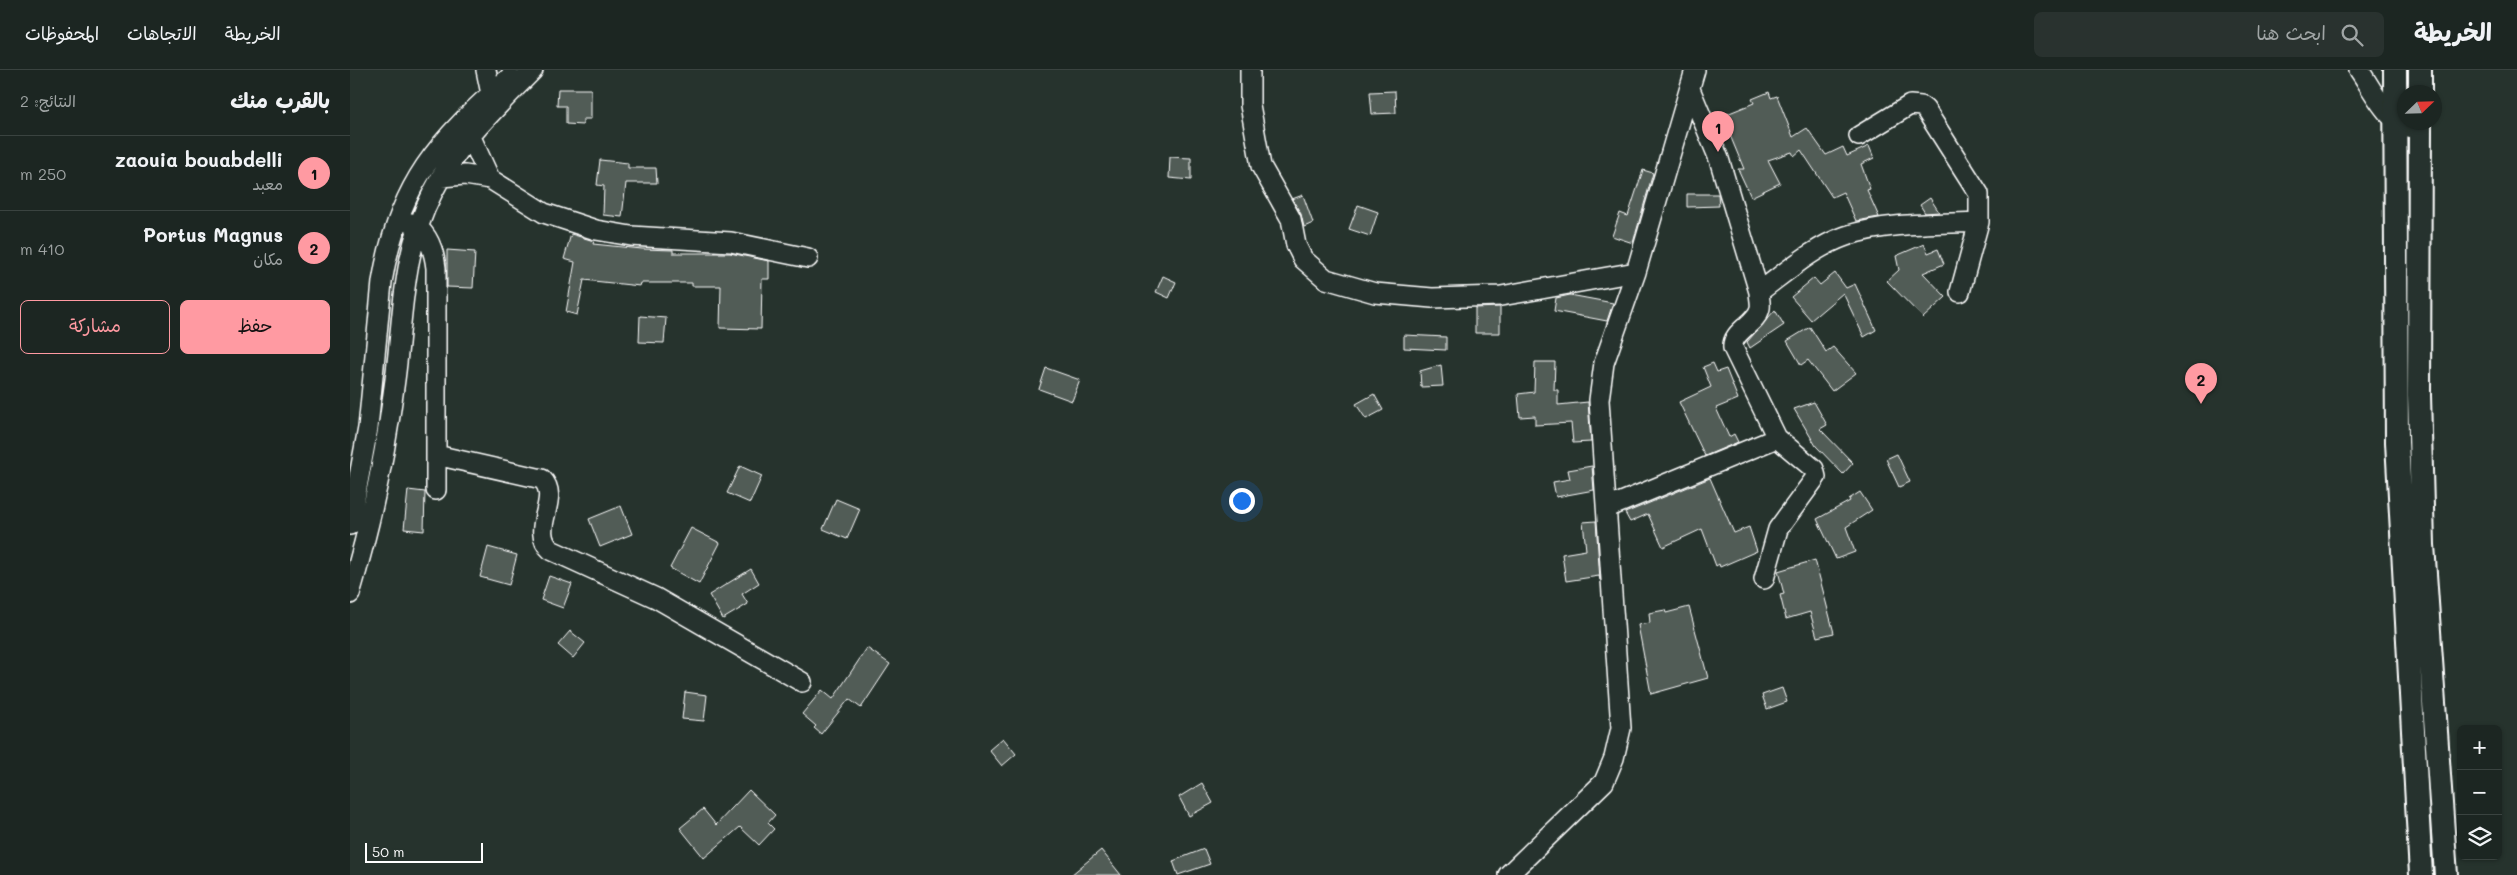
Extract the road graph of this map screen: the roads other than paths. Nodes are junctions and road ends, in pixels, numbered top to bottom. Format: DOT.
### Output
graph roads {
  1 [pos="486,70"];
  2 [pos="519,70"];
  3 [pos="533,70"];
  4 [pos="1250,70"];
  5 [pos="1695,70"];
  6 [pos="2359,70"];
  7 [pos="2420,70"];
  8 [pos="2397,77"];
  9 [pos="2420,85"];
  10 [pos="1690,89"];
  11 [pos="491,94"];
  12 [pos="2395,121"];
  13 [pos="2420,130"];
  14 [pos="470,135"];
  15 [pos="1859,136"];
  16 [pos="441,177"];
  17 [pos="490,179"];
  18 [pos="398,217"];
  19 [pos="1979,222"];
  20 [pos="418,227"];
  21 [pos="808,258"];
  22 [pos="1636,272"];
  23 [pos="1759,292"];
  24 [pos="1960,292"];
  25 [pos="1777,438"];
  26 [pos="436,455"];
  27 [pos="436,490"];
  28 [pos="1607,508"];
  29 [pos="350,525"];
  30 [pos="1764,579"];
  31 [pos="350,594"];
  32 [pos="802,682"];
  33 [pos="1508,875"];
  34 [pos="2422,875"];
  35 [pos="2446,875"];
  1 -- 11 [label="street"];
  2 -- 11 [label="street"];
  3 -- 14 [label="street"];
  4 -- 22 [label="street"];
  5 -- 10 [label="street"];
  6 -- 12 [label="street"];
  7 -- 9 [label="main road"];
  8 -- 12 [label="main road"];
  10 -- 22 [label="street"];
  10 -- 23 [label="street"];
  11 -- 18 [label="street"];
  12 -- 34 [label="main road"];
  13 -- 35 [label="main road"];
  14 -- 16 [label="street"];
  14 -- 17 [label="street"];
  15 -- 19 [label="street"];
  16 -- 17 [label="street"];
  16 -- 20 [label="street"];
  17 -- 21 [label="street"];
  18 -- 20 [label="street"];
  18 -- 29 [label="street"];
  19 -- 23 [label="street"];
  19 -- 24 [label="street"];
  20 -- 26 [label="street"];
  20 -- 31 [label="street"];
  22 -- 28 [label="street"];
  23 -- 25 [label="street"];
  25 -- 28 [label="street"];
  25 -- 30 [label="street"];
  26 -- 27 [label="street"];
  26 -- 32 [label="street"];
  28 -- 33 [label="street"];
}
